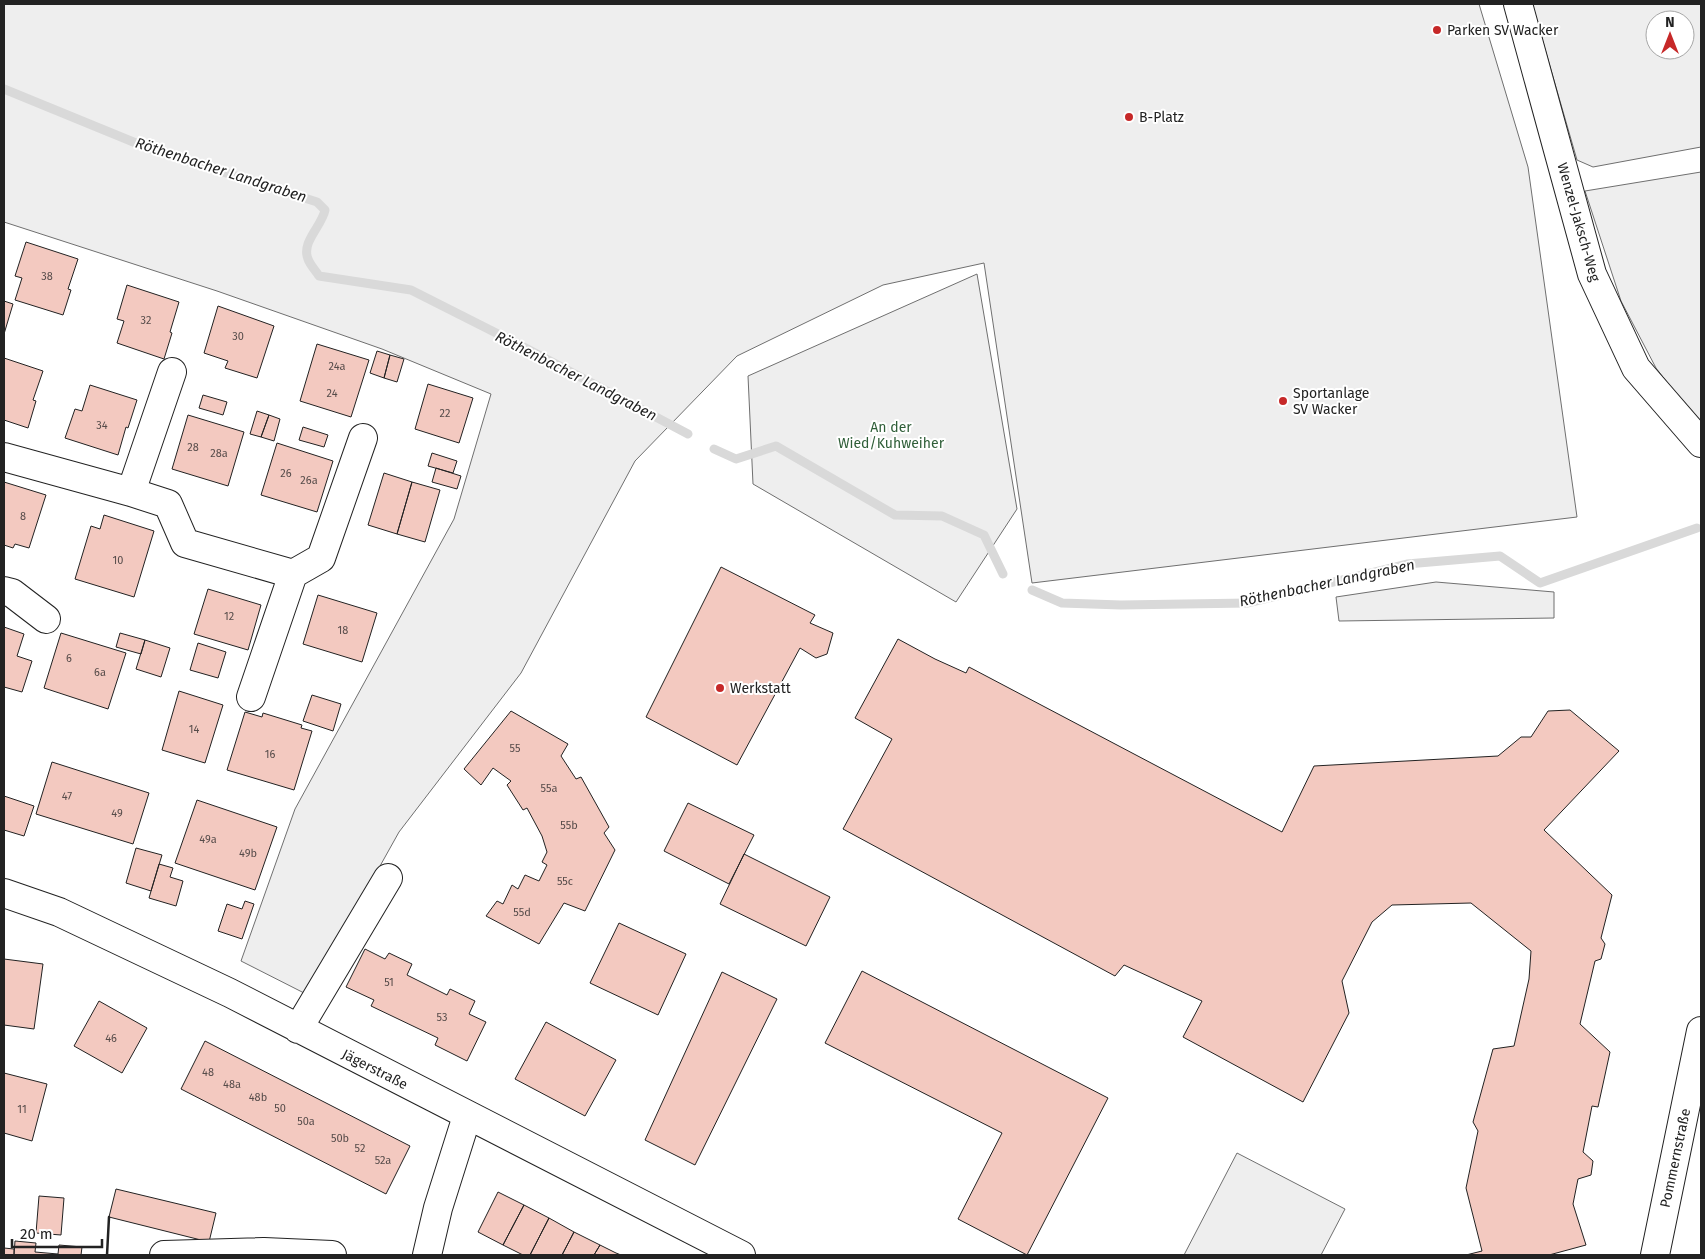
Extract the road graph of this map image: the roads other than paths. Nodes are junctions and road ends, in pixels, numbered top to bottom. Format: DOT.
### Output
graph roads {
  1 [pos="1518,4"];
  2 [pos="172,372"];
  3 [pos="363,438"];
  4 [pos="1701,443"];
  5 [pos="4,457"];
  6 [pos="131,492"];
  7 [pos="293,574"];
  8 [pos="4,591"];
  9 [pos="46,619"];
  10 [pos="251,697"];
  11 [pos="388,878"];
  12 [pos="4,893"];
  13 [pos="298,1029"];
  14 [pos="1701,1031"];
  15 [pos="467,1116"];
  16 [pos="164,1255"];
  17 [pos="332,1255"];
  18 [pos="427,1255"];
  19 [pos="741,1255"];
  20 [pos="1655,1255"];
  1 -- 4 [label="street, Wenzel-Jaksch-Weg"];
  2 -- 6 [label="street"];
  3 -- 7 [label="street"];
  5 -- 6 [label="street"];
  6 -- 7 [label="street"];
  7 -- 10 [label="street"];
  8 -- 9 [label="street"];
  11 -- 13 [label="street"];
  12 -- 13 [label="street, Jägerstraße"];
  13 -- 15 [label="street, Jägerstraße"];
  14 -- 20 [label="street, Pommernstraße"];
  15 -- 18 [label="street"];
  15 -- 19 [label="street, Jägerstraße"];
  16 -- 17 [label="street"];
}
